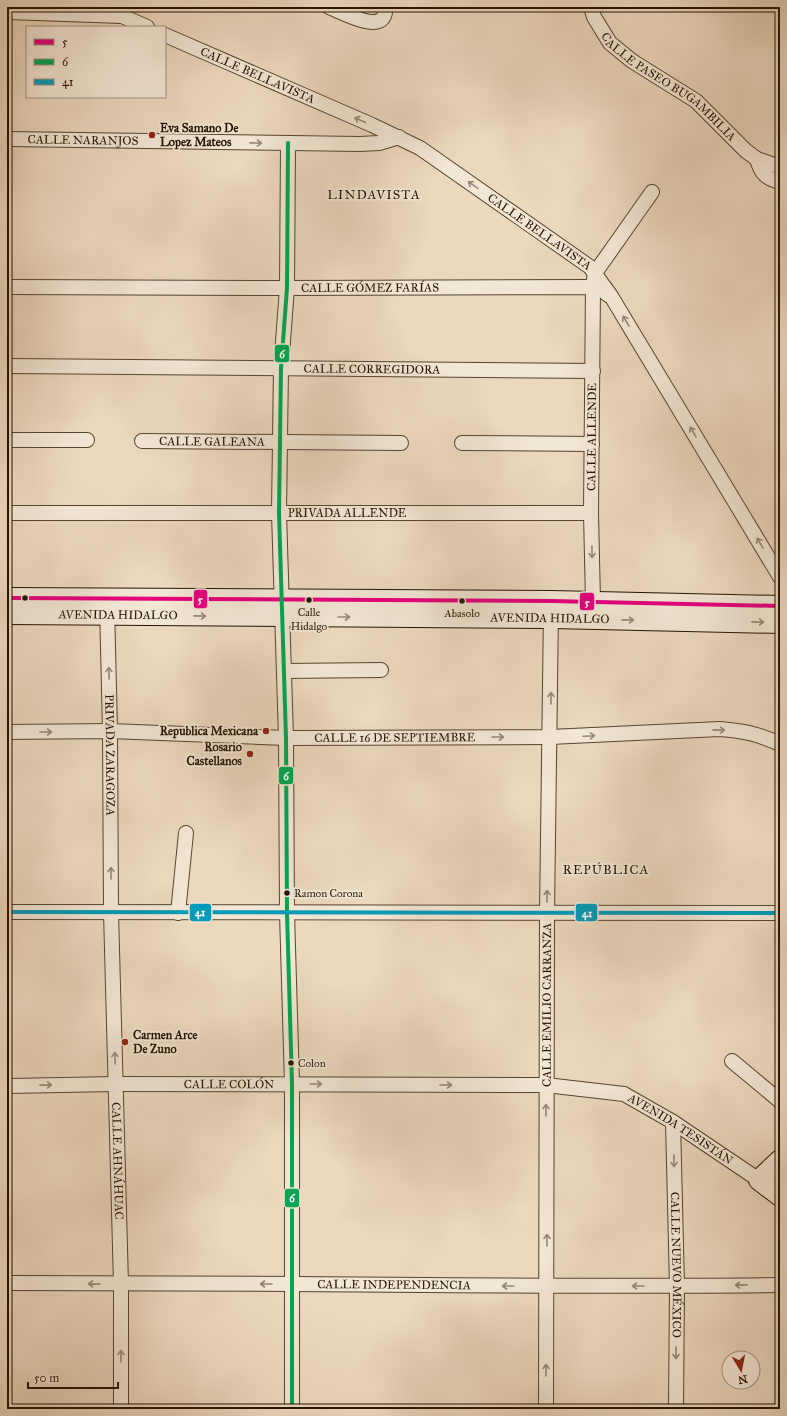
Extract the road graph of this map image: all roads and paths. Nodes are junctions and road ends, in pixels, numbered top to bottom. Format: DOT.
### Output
graph roads {
  1 [pos="329,7"];
  2 [pos="385,7"];
  3 [pos="591,7"];
  4 [pos="7,12"];
  5 [pos="145,26"];
  6 [pos="166,35"];
  7 [pos="399,137"];
  8 [pos="7,139"];
  9 [pos="288,143"];
  10 [pos="757,159"];
  11 [pos="780,167"];
  12 [pos="780,182"];
  13 [pos="652,192"];
  14 [pos="595,273"];
  15 [pos="7,287"];
  16 [pos="593,287"];
  17 [pos="287,288"];
  18 [pos="611,296"];
  19 [pos="7,366"];
  20 [pos="281,368"];
  21 [pos="593,371"];
  22 [pos="7,440"];
  23 [pos="88,440"];
  24 [pos="142,441"];
  25 [pos="280,442"];
  26 [pos="401,443"];
  27 [pos="462,443"];
  28 [pos="592,444"];
  29 [pos="7,513"];
  30 [pos="279,513"];
  31 [pos="591,514"];
  32 [pos="780,577"];
  33 [pos="7,598"];
  34 [pos="593,602"];
  35 [pos="780,606"];
  36 [pos="107,607"];
  37 [pos="282,608"];
  38 [pos="551,610"];
  39 [pos="714,612"];
  40 [pos="7,614"];
  41 [pos="780,623"];
  42 [pos="381,670"];
  43 [pos="284,671"];
  44 [pos="110,731"];
  45 [pos="7,732"];
  46 [pos="286,738"];
  47 [pos="550,738"];
  48 [pos="780,744"];
  49 [pos="186,833"];
  50 [pos="7,912"];
  51 [pos="111,912"];
  52 [pos="178,913"];
  53 [pos="287,913"];
  54 [pos="780,913"];
  55 [pos="547,914"];
  56 [pos="732,1061"];
  57 [pos="116,1084"];
  58 [pos="292,1084"];
  59 [pos="546,1085"];
  60 [pos="7,1086"];
  61 [pos="780,1101"];
  62 [pos="673,1122"];
  63 [pos="780,1160"];
  64 [pos="759,1180"];
  65 [pos="780,1196"];
  66 [pos="7,1283"];
  67 [pos="293,1284"];
  68 [pos="121,1285"];
  69 [pos="780,1285"];
  70 [pos="547,1286"];
  71 [pos="677,1286"];
  72 [pos="121,1409"];
  73 [pos="292,1409"];
  74 [pos="546,1409"];
  75 [pos="676,1409"];
  1 -- 2 [label="street"];
  3 -- 10 [label="street, CALLE PASEO BUGAMBILIA"];
  4 -- 5 [label="street"];
  7 -- 6 [label="street, CALLE BELLAVISTA, one-way"];
  7 -- 9 [label="street, CALLE NARANJOS"];
  14 -- 7 [label="street, CALLE BELLAVISTA, one-way"];
  8 -- 9 [label="street, CALLE NARANJOS, one-way"];
  9 -- 17 [label="street"];
  10 -- 11 [label="street, CALLE PASEO BUGAMBILIA"];
  10 -- 12 [label="street, CALLE PASEO BUGAMBILIA"];
  13 -- 14 [label="street"];
  14 -- 16 [label="street, CALLE ALLENDE"];
  14 -- 18 [label="street, CALLE BELLAVISTA"];
  15 -- 17 [label="street, CALLE GÓMEZ FARÍAS"];
  16 -- 17 [label="street, CALLE GÓMEZ FARÍAS"];
  16 -- 18 [label="street, CALLE GÓMEZ FARÍAS"];
  16 -- 21 [label="street, CALLE ALLENDE"];
  17 -- 20 [label="street"];
  32 -- 18 [label="street, CALLE BELLAVISTA, one-way"];
  19 -- 20 [label="street, CALLE CORREGIDORA"];
  20 -- 21 [label="street, CALLE CORREGIDORA"];
  20 -- 25 [label="street"];
  21 -- 28 [label="street, CALLE ALLENDE"];
  22 -- 23 [label="street"];
  24 -- 25 [label="street, CALLE GALEANA"];
  25 -- 26 [label="street, CALLE GALEANA"];
  25 -- 30 [label="street"];
  27 -- 28 [label="street"];
  28 -- 31 [label="street, CALLE ALLENDE"];
  29 -- 30 [label="street, PRIVADA ALLENDE"];
  30 -- 31 [label="street, PRIVADA ALLENDE"];
  30 -- 37 [label="street"];
  31 -- 34 [label="street, CALLE ALLENDE, one-way"];
  33 -- 36 [label="main road, AVENIDA HIDALGO"];
  34 -- 38 [label="main road, AVENIDA HIDALGO"];
  34 -- 39 [label="main road, AVENIDA HIDALGO"];
  35 -- 39 [label="main road, AVENIDA HIDALGO"];
  36 -- 37 [label="main road, AVENIDA HIDALGO"];
  36 -- 40 [label="main road, AVENIDA HIDALGO"];
  44 -- 36 [label="street, PRIVADA ZARAGOZA, one-way"];
  37 -- 38 [label="main road, AVENIDA HIDALGO"];
  37 -- 43 [label="street"];
  38 -- 39 [label="main road, AVENIDA HIDALGO, one-way"];
  47 -- 38 [label="street, CALLE EMILIO CARRANZA, one-way"];
  39 -- 41 [label="main road, AVENIDA HIDALGO, one-way"];
  42 -- 43 [label="street"];
  43 -- 46 [label="street"];
  45 -- 44 [label="street, CALLE 16 DE SEPTIEMBRE, one-way"];
  44 -- 46 [label="street, CALLE 16 DE SEPTIEMBRE"];
  51 -- 44 [label="street, PRIVADA ZARAGOZA, one-way"];
  46 -- 47 [label="street, CALLE 16 DE SEPTIEMBRE, one-way"];
  46 -- 53 [label="street"];
  47 -- 48 [label="street, CALLE 16 DE SEPTIEMBRE, one-way"];
  55 -- 47 [label="street, CALLE EMILIO CARRANZA, one-way"];
  49 -- 52 [label="street"];
  50 -- 51 [label="street"];
  51 -- 52 [label="street"];
  57 -- 51 [label="street, CALLE AHNÁHUAC, one-way"];
  52 -- 53 [label="street"];
  53 -- 55 [label="street"];
  53 -- 58 [label="street"];
  54 -- 55 [label="street"];
  55 -- 59 [label="street, CALLE EMILIO CARRANZA"];
  56 -- 61 [label="street"];
  57 -- 58 [label="street, CALLE COLÓN"];
  60 -- 57 [label="street, CALLE COLÓN, one-way"];
  57 -- 68 [label="street, CALLE AHNÁHUAC"];
  58 -- 59 [label="street, CALLE COLÓN, one-way"];
  58 -- 67 [label="street"];
  59 -- 62 [label="street, AVENIDA TESISTÁN"];
  70 -- 59 [label="street, CALLE EMILIO CARRANZA, one-way"];
  62 -- 64 [label="street, AVENIDA TESISTÁN"];
  62 -- 71 [label="street, CALLE NUEVO MÉXICO, one-way"];
  63 -- 64 [label="main road"];
  64 -- 65 [label="main road, AVENIDA TESISTÁN"];
  68 -- 66 [label="street, CALLE INDEPENDENCIA, one-way"];
  67 -- 68 [label="street, CALLE INDEPENDENCIA, one-way"];
  70 -- 67 [label="street, CALLE INDEPENDENCIA, one-way"];
  67 -- 73 [label="street"];
  72 -- 68 [label="street, CALLE AHNÁHUAC, one-way"];
  69 -- 71 [label="street, CALLE INDEPENDENCIA, one-way"];
  71 -- 70 [label="street, CALLE INDEPENDENCIA, one-way"];
  74 -- 70 [label="street, CALLE EMILIO CARRANZA, one-way"];
  71 -- 75 [label="street, CALLE NUEVO MÉXICO, one-way"];
}
